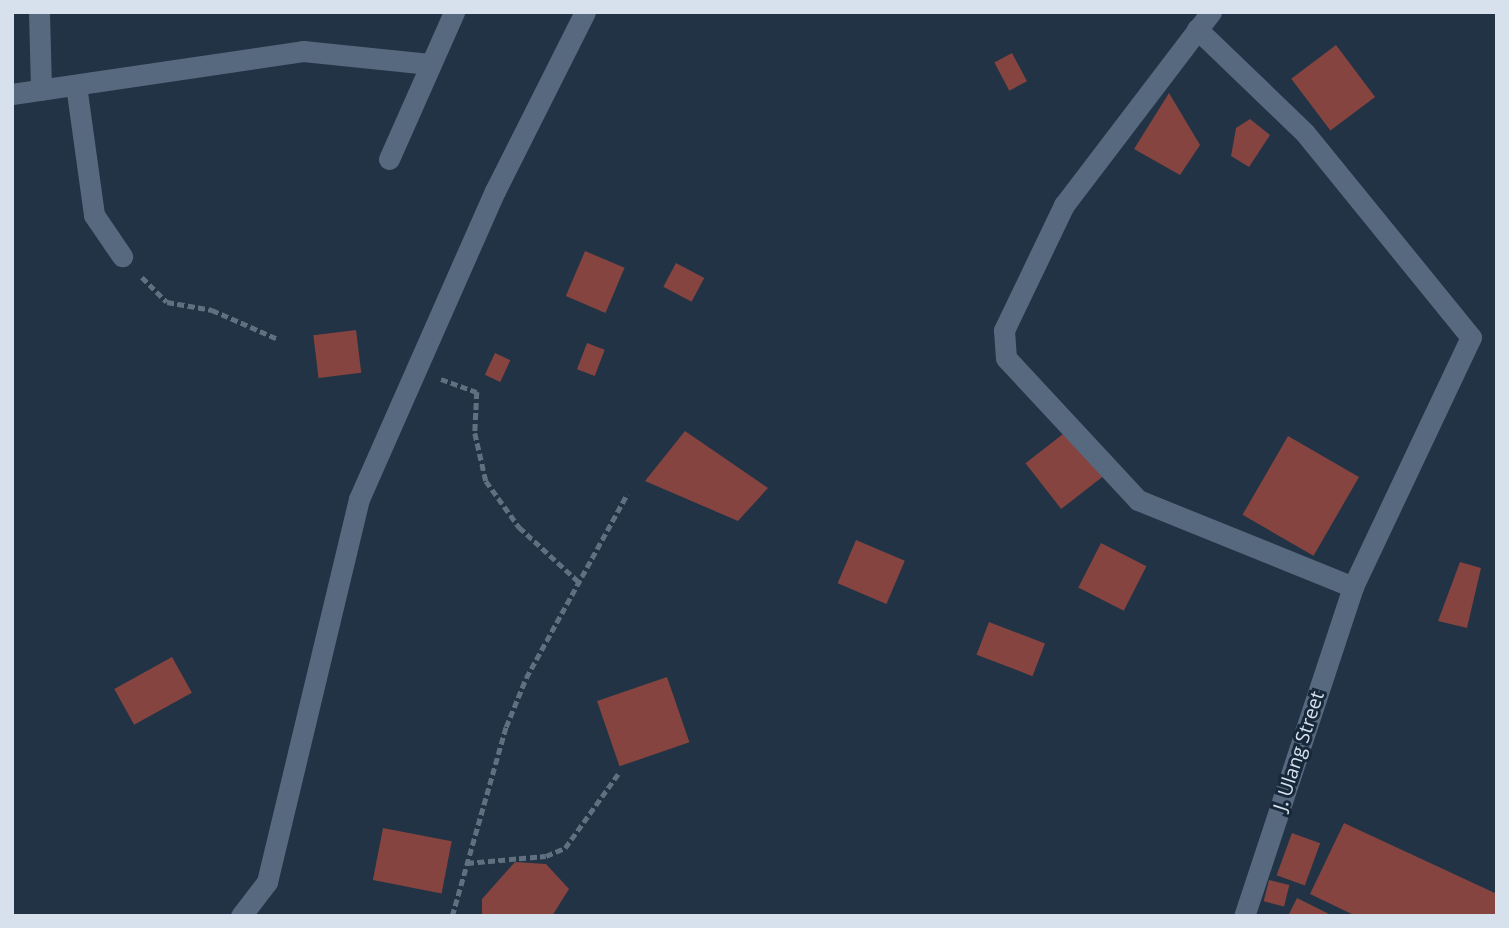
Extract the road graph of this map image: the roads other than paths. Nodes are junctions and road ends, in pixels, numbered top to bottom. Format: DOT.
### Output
graph roads {
  1 [pos="39,12"];
  2 [pos="454,12"];
  3 [pos="585,12"];
  4 [pos="1211,12"];
  5 [pos="1197,29"];
  6 [pos="429,64"];
  7 [pos="76,85"];
  8 [pos="41,90"];
  9 [pos="12,94"];
  10 [pos="388,159"];
  11 [pos="122,256"];
  12 [pos="1353,587"];
  13 [pos="241,916"];
  14 [pos="1244,916"];
  1 -- 8 [label="street"];
  2 -- 6 [label="street"];
  3 -- 13 [label="street"];
  4 -- 5 [label="street"];
  5 -- 12 [label="street, J. Ulang Street"];
  5 -- 12 [label="street"];
  6 -- 7 [label="street"];
  6 -- 10 [label="street"];
  7 -- 8 [label="street"];
  7 -- 11 [label="street"];
  8 -- 9 [label="street"];
  12 -- 14 [label="street, J. Ulang Street"];
}
